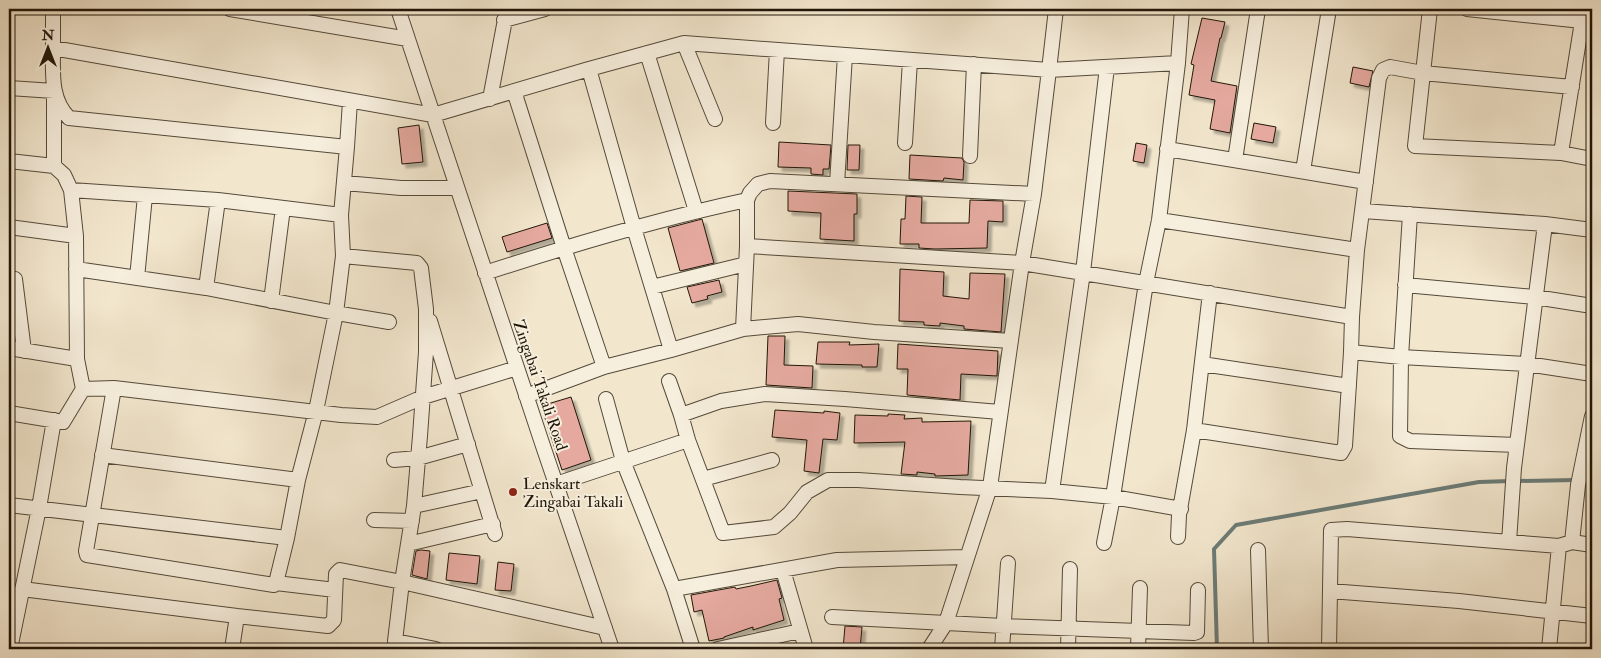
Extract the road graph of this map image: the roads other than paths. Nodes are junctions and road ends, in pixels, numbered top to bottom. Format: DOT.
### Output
graph roads {
  1 [pos="52,9"];
  2 [pos="230,9"];
  3 [pos="398,9"];
  4 [pos="545,9"];
  5 [pos="1056,9"];
  6 [pos="1182,9"];
  7 [pos="1258,9"];
  8 [pos="1329,9"];
  9 [pos="1430,9"];
  10 [pos="1467,9"];
  11 [pos="506,15"];
  12 [pos="1583,15"];
  13 [pos="408,39"];
  14 [pos="684,43"];
  15 [pos="53,48"];
  16 [pos="777,50"];
  17 [pos="647,53"];
  18 [pos="845,55"];
  19 [pos="910,60"];
  20 [pos="1178,63"];
  21 [pos="974,64"];
  22 [pos="1107,67"];
  23 [pos="589,69"];
  24 [pos="1049,70"];
  25 [pos="1423,73"];
  26 [pos="1572,87"];
  27 [pos="9,88"];
  28 [pos="54,91"];
  29 [pos="514,91"];
  30 [pos="490,99"];
  31 [pos="350,101"];
  32 [pos="433,115"];
  33 [pos="715,119"];
  34 [pos="773,124"];
  35 [pos="905,143"];
  36 [pos="347,147"];
  37 [pos="1167,149"];
  38 [pos="1561,153"];
  39 [pos="970,156"];
  40 [pos="1592,159"];
  41 [pos="1236,160"];
  42 [pos="9,161"];
  43 [pos="54,166"];
  44 [pos="1303,171"];
  45 [pos="345,182"];
  46 [pos="1366,182"];
  47 [pos="837,184"];
  48 [pos="457,188"];
  49 [pos="72,190"];
  50 [pos="1034,194"];
  51 [pos="145,196"];
  52 [pos="218,200"];
  53 [pos="747,200"];
  54 [pos="283,208"];
  55 [pos="1363,210"];
  56 [pos="696,211"];
  57 [pos="1410,214"];
  58 [pos="342,215"];
  59 [pos="1159,220"];
  60 [pos="1545,224"];
  61 [pos="9,227"];
  62 [pos="634,228"];
  63 [pos="1592,230"];
  64 [pos="76,236"];
  65 [pos="747,246"];
  66 [pos="564,248"];
  67 [pos="1358,250"];
  68 [pos="343,256"];
  69 [pos="1022,263"];
  70 [pos="746,264"];
  71 [pos="76,269"];
  72 [pos="1083,272"];
  73 [pos="485,273"];
  74 [pos="137,278"];
  75 [pos="15,279"];
  76 [pos="1146,283"];
  77 [pos="1405,285"];
  78 [pos="652,287"];
  79 [pos="206,288"];
  80 [pos="1210,294"];
  81 [pos="1535,297"];
  82 [pos="271,301"];
  83 [pos="1592,306"];
  84 [pos="426,309"];
  85 [pos="336,313"];
  86 [pos="1352,317"];
  87 [pos="389,322"];
  88 [pos="743,329"];
  89 [pos="1011,341"];
  90 [pos="9,348"];
  91 [pos="670,350"];
  92 [pos="24,351"];
  93 [pos="1351,352"];
  94 [pos="1401,357"];
  95 [pos="77,359"];
  96 [pos="1202,364"];
  97 [pos="1527,364"];
  98 [pos="604,366"];
  99 [pos="517,368"];
  100 [pos="1592,374"];
  101 [pos="669,381"];
  102 [pos="1349,386"];
  103 [pos="114,388"];
  104 [pos="452,388"];
  105 [pos="83,389"];
  106 [pos="526,396"];
  107 [pos="423,397"];
  108 [pos="606,399"];
  109 [pos="316,411"];
  110 [pos="1000,412"];
  111 [pos="9,413"];
  112 [pos="680,415"];
  113 [pos="1592,416"];
  114 [pos="54,420"];
  115 [pos="1194,430"];
  116 [pos="688,440"];
  117 [pos="468,444"];
  118 [pos="1517,445"];
  119 [pos="102,455"];
  120 [pos="418,458"];
  121 [pos="394,460"];
  122 [pos="772,460"];
  123 [pos="623,461"];
  124 [pos="703,479"];
  125 [pos="298,480"];
  126 [pos="556,484"];
  127 [pos="990,487"];
  128 [pos="482,490"];
  129 [pos="1052,491"];
  130 [pos="1113,497"];
  131 [pos="9,505"];
  132 [pos="414,506"];
  133 [pos="39,508"];
  134 [pos="1181,509"];
  135 [pos="92,515"];
  136 [pos="374,520"];
  137 [pos="412,521"];
  138 [pos="1178,537"];
  139 [pos="287,538"];
  140 [pos="1509,542"];
  141 [pos="1572,542"];
  142 [pos="1104,543"];
  143 [pos="408,544"];
  144 [pos="1592,545"];
  145 [pos="1559,546"];
  146 [pos="1258,550"];
  147 [pos="967,557"];
  148 [pos="1008,563"];
  149 [pos="1070,569"];
  150 [pos="783,570"];
  151 [pos="402,582"];
  152 [pos="276,583"];
  153 [pos="1140,588"];
  154 [pos="22,589"];
  155 [pos="674,589"];
  156 [pos="335,590"];
  157 [pos="1198,590"];
  158 [pos="1330,591"];
  159 [pos="1553,613"];
  160 [pos="237,616"];
  161 [pos="1592,616"];
  162 [pos="832,617"];
  163 [pos="946,623"];
  164 [pos="1003,626"];
  165 [pos="605,628"];
  166 [pos="1069,629"];
  167 [pos="800,631"];
  168 [pos="1138,631"];
  169 [pos="395,645"];
  170 [pos="10,649"];
  171 [pos="232,649"];
  172 [pos="436,649"];
  173 [pos="612,649"];
  174 [pos="693,649"];
  175 [pos="718,649"];
  176 [pos="806,649"];
  177 [pos="929,649"];
  178 [pos="1002,649"];
  179 [pos="1068,649"];
  180 [pos="1138,649"];
  181 [pos="1261,649"];
  182 [pos="1330,649"];
  183 [pos="1549,649"];
  1 -- 15 [label="street"];
  2 -- 13 [label="street"];
  3 -- 13 [label="street, Zingabai Takali Road"];
  4 -- 11 [label="street"];
  5 -- 24 [label="street"];
  6 -- 20 [label="street"];
  7 -- 41 [label="street"];
  8 -- 44 [label="street"];
  9 -- 25 [label="street"];
  10 -- 12 [label="street"];
  11 -- 30 [label="street"];
  12 -- 26 [label="street"];
  13 -- 32 [label="street, Zingabai Takali Road"];
  14 -- 16 [label="street"];
  14 -- 17 [label="street"];
  14 -- 33 [label="street"];
  15 -- 28 [label="street"];
  15 -- 31 [label="street"];
  16 -- 18 [label="street"];
  16 -- 34 [label="street"];
  17 -- 23 [label="street"];
  17 -- 56 [label="street"];
  18 -- 19 [label="street"];
  18 -- 47 [label="street"];
  19 -- 21 [label="street"];
  19 -- 35 [label="street"];
  20 -- 22 [label="street"];
  20 -- 37 [label="street"];
  21 -- 24 [label="street"];
  21 -- 39 [label="street"];
  22 -- 24 [label="street"];
  22 -- 72 [label="street"];
  23 -- 29 [label="street"];
  23 -- 62 [label="street"];
  24 -- 50 [label="street"];
  25 -- 26 [label="street"];
  25 -- 38 [label="street"];
  25 -- 46 [label="street"];
  26 -- 38 [label="street"];
  27 -- 28 [label="street"];
  28 -- 36 [label="street"];
  28 -- 43 [label="street"];
  29 -- 30 [label="street"];
  29 -- 66 [label="street"];
  30 -- 32 [label="street"];
  31 -- 32 [label="street"];
  31 -- 36 [label="street"];
  32 -- 48 [label="street, Zingabai Takali Road"];
  36 -- 45 [label="street"];
  37 -- 41 [label="street"];
  37 -- 59 [label="street"];
  38 -- 40 [label="street"];
  41 -- 44 [label="street"];
  42 -- 43 [label="street"];
  43 -- 49 [label="street"];
  44 -- 46 [label="street"];
  45 -- 48 [label="street"];
  45 -- 58 [label="street"];
  46 -- 55 [label="street"];
  47 -- 50 [label="street"];
  47 -- 53 [label="street"];
  48 -- 73 [label="street, Zingabai Takali Road"];
  49 -- 51 [label="street"];
  49 -- 64 [label="street"];
  50 -- 69 [label="street"];
  51 -- 52 [label="street"];
  51 -- 74 [label="street"];
  52 -- 54 [label="street"];
  52 -- 79 [label="street"];
  53 -- 56 [label="street"];
  53 -- 65 [label="street"];
  54 -- 58 [label="street"];
  54 -- 82 [label="street"];
  55 -- 57 [label="street"];
  55 -- 67 [label="street"];
  56 -- 62 [label="street"];
  57 -- 60 [label="street"];
  57 -- 77 [label="street"];
  58 -- 68 [label="street"];
  59 -- 67 [label="street"];
  59 -- 76 [label="street"];
  60 -- 63 [label="street"];
  60 -- 81 [label="street"];
  61 -- 64 [label="street"];
  62 -- 66 [label="street"];
  62 -- 78 [label="street"];
  64 -- 71 [label="street"];
  65 -- 69 [label="street"];
  65 -- 70 [label="street"];
  66 -- 73 [label="street"];
  66 -- 98 [label="street"];
  67 -- 86 [label="street"];
  68 -- 84 [label="street"];
  68 -- 85 [label="street"];
  69 -- 72 [label="street"];
  69 -- 89 [label="street"];
  70 -- 78 [label="street"];
  70 -- 88 [label="street"];
  71 -- 74 [label="street"];
  71 -- 95 [label="street"];
  72 -- 76 [label="street"];
  72 -- 129 [label="street"];
  73 -- 99 [label="street, Zingabai Takali Road"];
  74 -- 79 [label="street"];
  75 -- 92 [label="street"];
  76 -- 80 [label="street"];
  76 -- 130 [label="street"];
  77 -- 81 [label="street"];
  77 -- 94 [label="street"];
  78 -- 91 [label="street"];
  79 -- 82 [label="street"];
  80 -- 86 [label="street"];
  80 -- 96 [label="street"];
  81 -- 83 [label="street"];
  81 -- 97 [label="street"];
  82 -- 85 [label="street"];
  84 -- 104 [label="street"];
  84 -- 107 [label="street"];
  85 -- 87 [label="street"];
  85 -- 109 [label="street"];
  86 -- 93 [label="street"];
  88 -- 89 [label="street"];
  88 -- 91 [label="street"];
  89 -- 110 [label="street"];
  90 -- 92 [label="street"];
  91 -- 98 [label="street"];
  92 -- 95 [label="street"];
  93 -- 94 [label="street"];
  93 -- 102 [label="street"];
  94 -- 97 [label="street"];
  94 -- 118 [label="street"];
  95 -- 105 [label="street"];
  96 -- 102 [label="street"];
  96 -- 115 [label="street"];
  97 -- 100 [label="street"];
  97 -- 118 [label="street"];
  98 -- 106 [label="street"];
  99 -- 104 [label="street"];
  99 -- 106 [label="street, Zingabai Takali Road"];
  101 -- 112 [label="street"];
  102 -- 115 [label="street"];
  103 -- 105 [label="street"];
  103 -- 109 [label="street"];
  103 -- 119 [label="street"];
  104 -- 107 [label="street"];
  104 -- 117 [label="street"];
  105 -- 114 [label="street"];
  106 -- 126 [label="street, Zingabai Takali Road"];
  107 -- 109 [label="street"];
  107 -- 120 [label="street"];
  108 -- 123 [label="street"];
  109 -- 125 [label="street"];
  110 -- 112 [label="street"];
  110 -- 127 [label="street"];
  111 -- 114 [label="street"];
  112 -- 116 [label="street"];
  113 -- 141 [label="street"];
  114 -- 133 [label="street"];
  115 -- 134 [label="street"];
  116 -- 123 [label="street"];
  116 -- 124 [label="street"];
  117 -- 120 [label="street"];
  117 -- 128 [label="street"];
  118 -- 140 [label="street"];
  119 -- 125 [label="street"];
  119 -- 135 [label="street"];
  120 -- 121 [label="street"];
  120 -- 132 [label="street"];
  122 -- 124 [label="street"];
  123 -- 126 [label="street"];
  123 -- 155 [label="street"];
  124 -- 127 [label="street"];
  125 -- 139 [label="street"];
  126 -- 165 [label="street, Zingabai Takali Road"];
  127 -- 129 [label="street"];
  127 -- 147 [label="street"];
  128 -- 132 [label="street"];
  128 -- 143 [label="street"];
  129 -- 130 [label="street"];
  130 -- 134 [label="street"];
  130 -- 142 [label="street"];
  131 -- 133 [label="street"];
  132 -- 137 [label="street"];
  133 -- 135 [label="street"];
  133 -- 154 [label="street"];
  134 -- 138 [label="street"];
  135 -- 139 [label="street"];
  135 -- 152 [label="street"];
  136 -- 137 [label="street"];
  137 -- 143 [label="street"];
  139 -- 152 [label="street"];
  140 -- 145 [label="street"];
  140 -- 158 [label="street"];
  141 -- 144 [label="street"];
  141 -- 145 [label="street"];
  143 -- 151 [label="street"];
  145 -- 159 [label="street"];
  146 -- 181 [label="street"];
  147 -- 150 [label="street"];
  147 -- 163 [label="street"];
  148 -- 164 [label="street"];
  149 -- 166 [label="street"];
  150 -- 155 [label="street"];
  150 -- 167 [label="street"];
  151 -- 156 [label="street"];
  151 -- 165 [label="street"];
  151 -- 169 [label="street"];
  152 -- 156 [label="street"];
  153 -- 168 [label="street"];
  154 -- 160 [label="street"];
  154 -- 170 [label="street"];
  155 -- 174 [label="street"];
  156 -- 160 [label="street"];
  157 -- 168 [label="street"];
  158 -- 159 [label="street"];
  158 -- 182 [label="street"];
  159 -- 161 [label="street"];
  159 -- 183 [label="street"];
  160 -- 171 [label="street"];
  162 -- 163 [label="street"];
  163 -- 164 [label="street"];
  163 -- 177 [label="street"];
  164 -- 166 [label="street"];
  164 -- 178 [label="street"];
  165 -- 173 [label="street, Zingabai Takali Road"];
  166 -- 168 [label="street"];
  166 -- 179 [label="street"];
  167 -- 175 [label="street"];
  167 -- 176 [label="street"];
  168 -- 180 [label="street"];
  169 -- 172 [label="street"];
}
